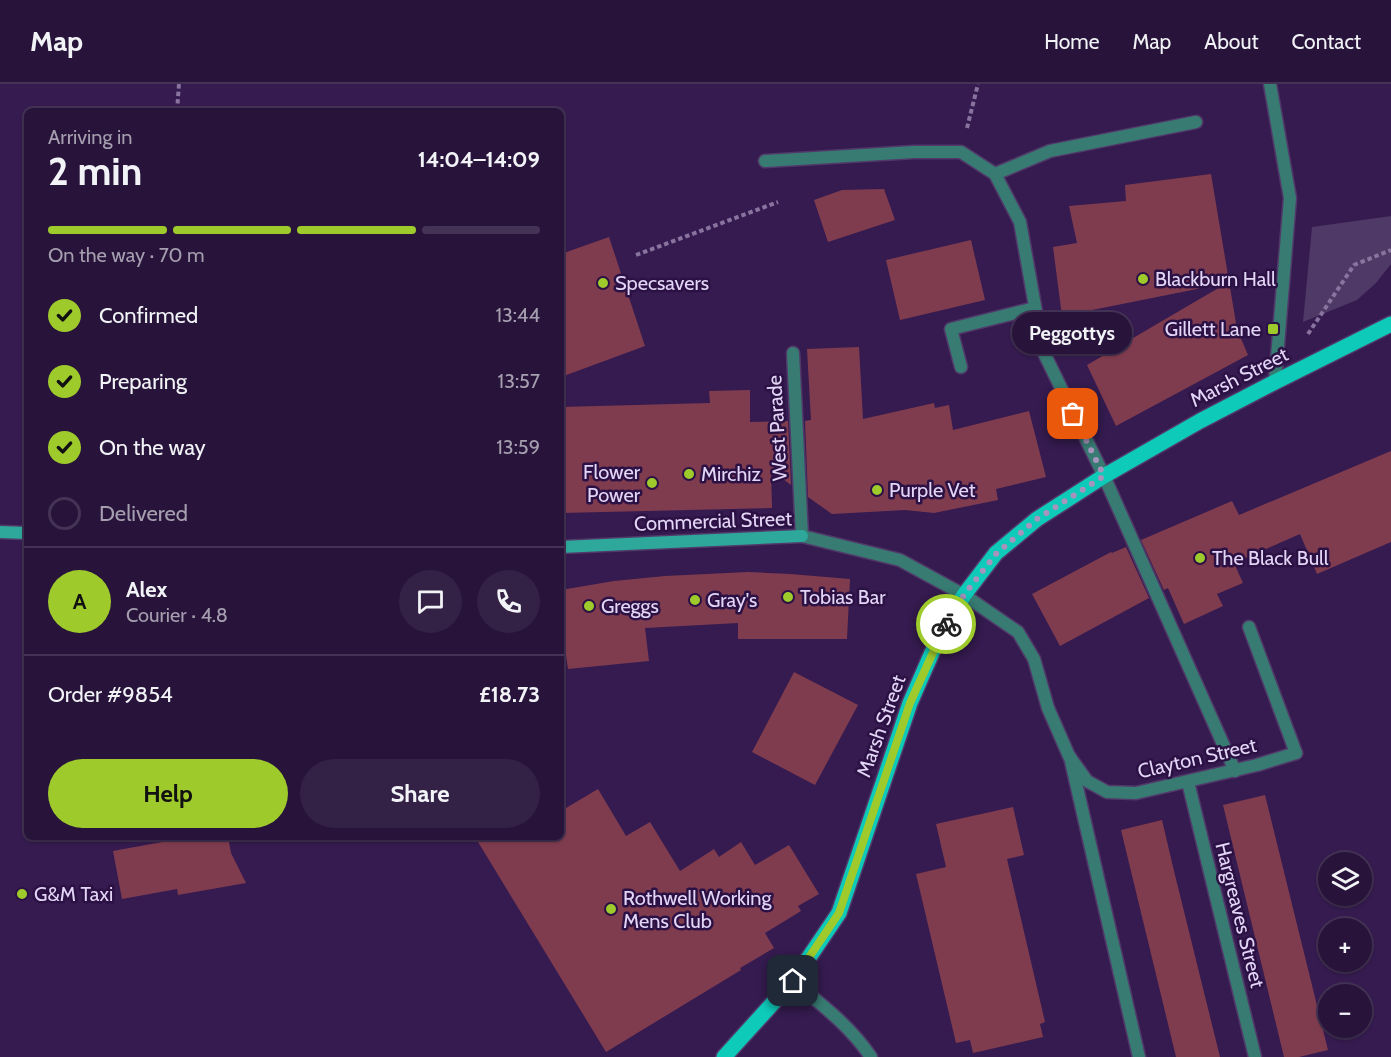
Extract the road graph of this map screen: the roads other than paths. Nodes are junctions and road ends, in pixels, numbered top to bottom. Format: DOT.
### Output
graph roads {
  1 [pos="1270,84"];
  2 [pos="1196,122"];
  3 [pos="765,161"];
  4 [pos="995,174"];
  5 [pos="1035,308"];
  6 [pos="1391,324"];
  7 [pos="793,353"];
  8 [pos="961,367"];
  9 [pos="1275,382"];
  10 [pos="1104,476"];
  11 [pos="0,532"];
  12 [pos="24,534"];
  13 [pos="802,536"];
  14 [pos="564,547"];
  15 [pos="964,595"];
  16 [pos="1249,627"];
  17 [pos="1069,756"];
  18 [pos="1235,771"];
  19 [pos="1188,782"];
  20 [pos="793,981"];
  21 [pos="723,1057"];
  22 [pos="871,1057"];
  23 [pos="1139,1057"];
  24 [pos="1255,1057"];
  1 -- 9 [label="street"];
  2 -- 4 [label="street"];
  3 -- 4 [label="street"];
  4 -- 5 [label="street"];
  5 -- 8 [label="street"];
  5 -- 10 [label="street"];
  6 -- 9 [label="main road, Marsh Street"];
  7 -- 13 [label="street, West Parade"];
  9 -- 10 [label="main road, Marsh Street"];
  10 -- 15 [label="main road, Marsh Street"];
  10 -- 18 [label="street"];
  11 -- 12 [label="street"];
  13 -- 14 [label="street, Commercial Street"];
  13 -- 15 [label="street, Commercial Street"];
  15 -- 17 [label="street, Clayton Street"];
  15 -- 20 [label="main road, Marsh Street"];
  16 -- 18 [label="street, Clayton Street"];
  17 -- 19 [label="street, Clayton Street"];
  17 -- 23 [label="street"];
  18 -- 19 [label="street, Clayton Street"];
  19 -- 24 [label="street, Hargreaves Street"];
  20 -- 21 [label="main road, Marsh Street"];
  20 -- 22 [label="street"];
}
